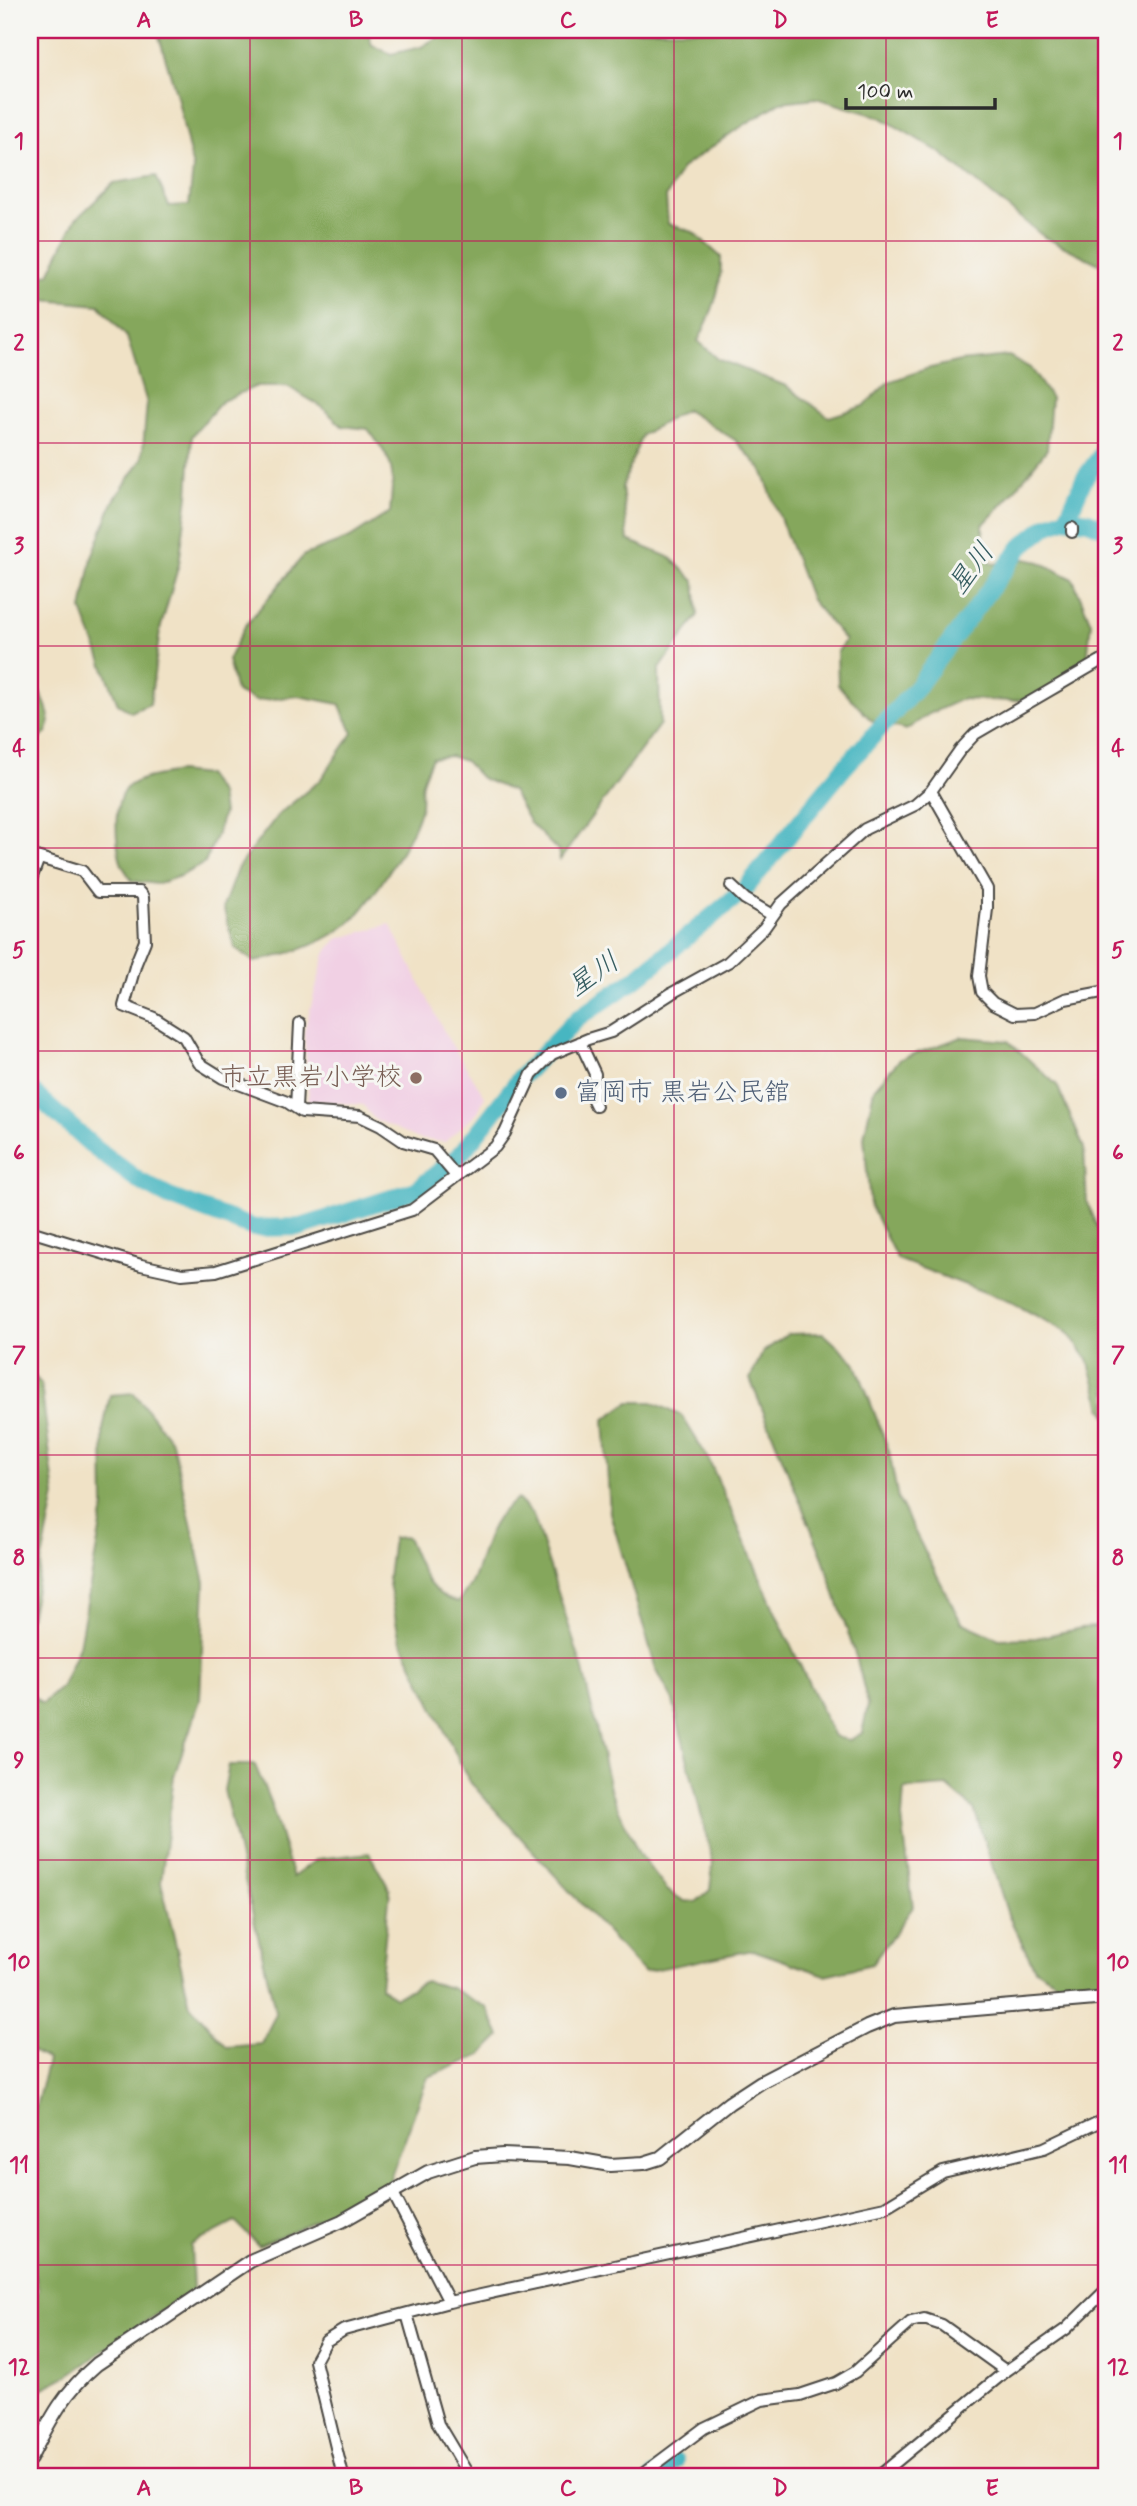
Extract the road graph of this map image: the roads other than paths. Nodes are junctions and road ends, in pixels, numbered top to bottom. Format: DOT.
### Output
graph roads {
  1 [pos="1107,657"];
  2 [pos="930,791"];
  3 [pos="34,857"];
  4 [pos="30,882"];
  5 [pos="731,886"];
  6 [pos="772,915"];
  7 [pos="1107,991"];
  8 [pos="300,1023"];
  9 [pos="580,1042"];
  10 [pos="596,1106"];
  11 [pos="296,1108"];
  12 [pos="455,1175"];
  13 [pos="30,1231"];
  14 [pos="1107,1998"];
  15 [pos="1107,2118"];
  16 [pos="393,2193"];
  17 [pos="1107,2289"];
  18 [pos="449,2302"];
  19 [pos="407,2314"];
  20 [pos="1006,2371"];
  21 [pos="30,2459"];
  22 [pos="343,2476"];
  23 [pos="469,2476"];
  24 [pos="640,2476"];
  25 [pos="879,2476"];
  1 -- 2 [label="street"];
  2 -- 6 [label="street"];
  2 -- 7 [label="street"];
  3 -- 4 [label="street"];
  3 -- 11 [label="street"];
  5 -- 6 [label="street"];
  6 -- 9 [label="street"];
  8 -- 11 [label="street"];
  9 -- 10 [label="street"];
  9 -- 12 [label="street"];
  11 -- 12 [label="street"];
  12 -- 13 [label="street"];
  14 -- 16 [label="street"];
  15 -- 18 [label="street"];
  16 -- 18 [label="street"];
  16 -- 21 [label="street"];
  17 -- 20 [label="street"];
  18 -- 19 [label="street"];
  19 -- 22 [label="street"];
  19 -- 23 [label="street"];
  20 -- 24 [label="street"];
  20 -- 25 [label="street"];
}
